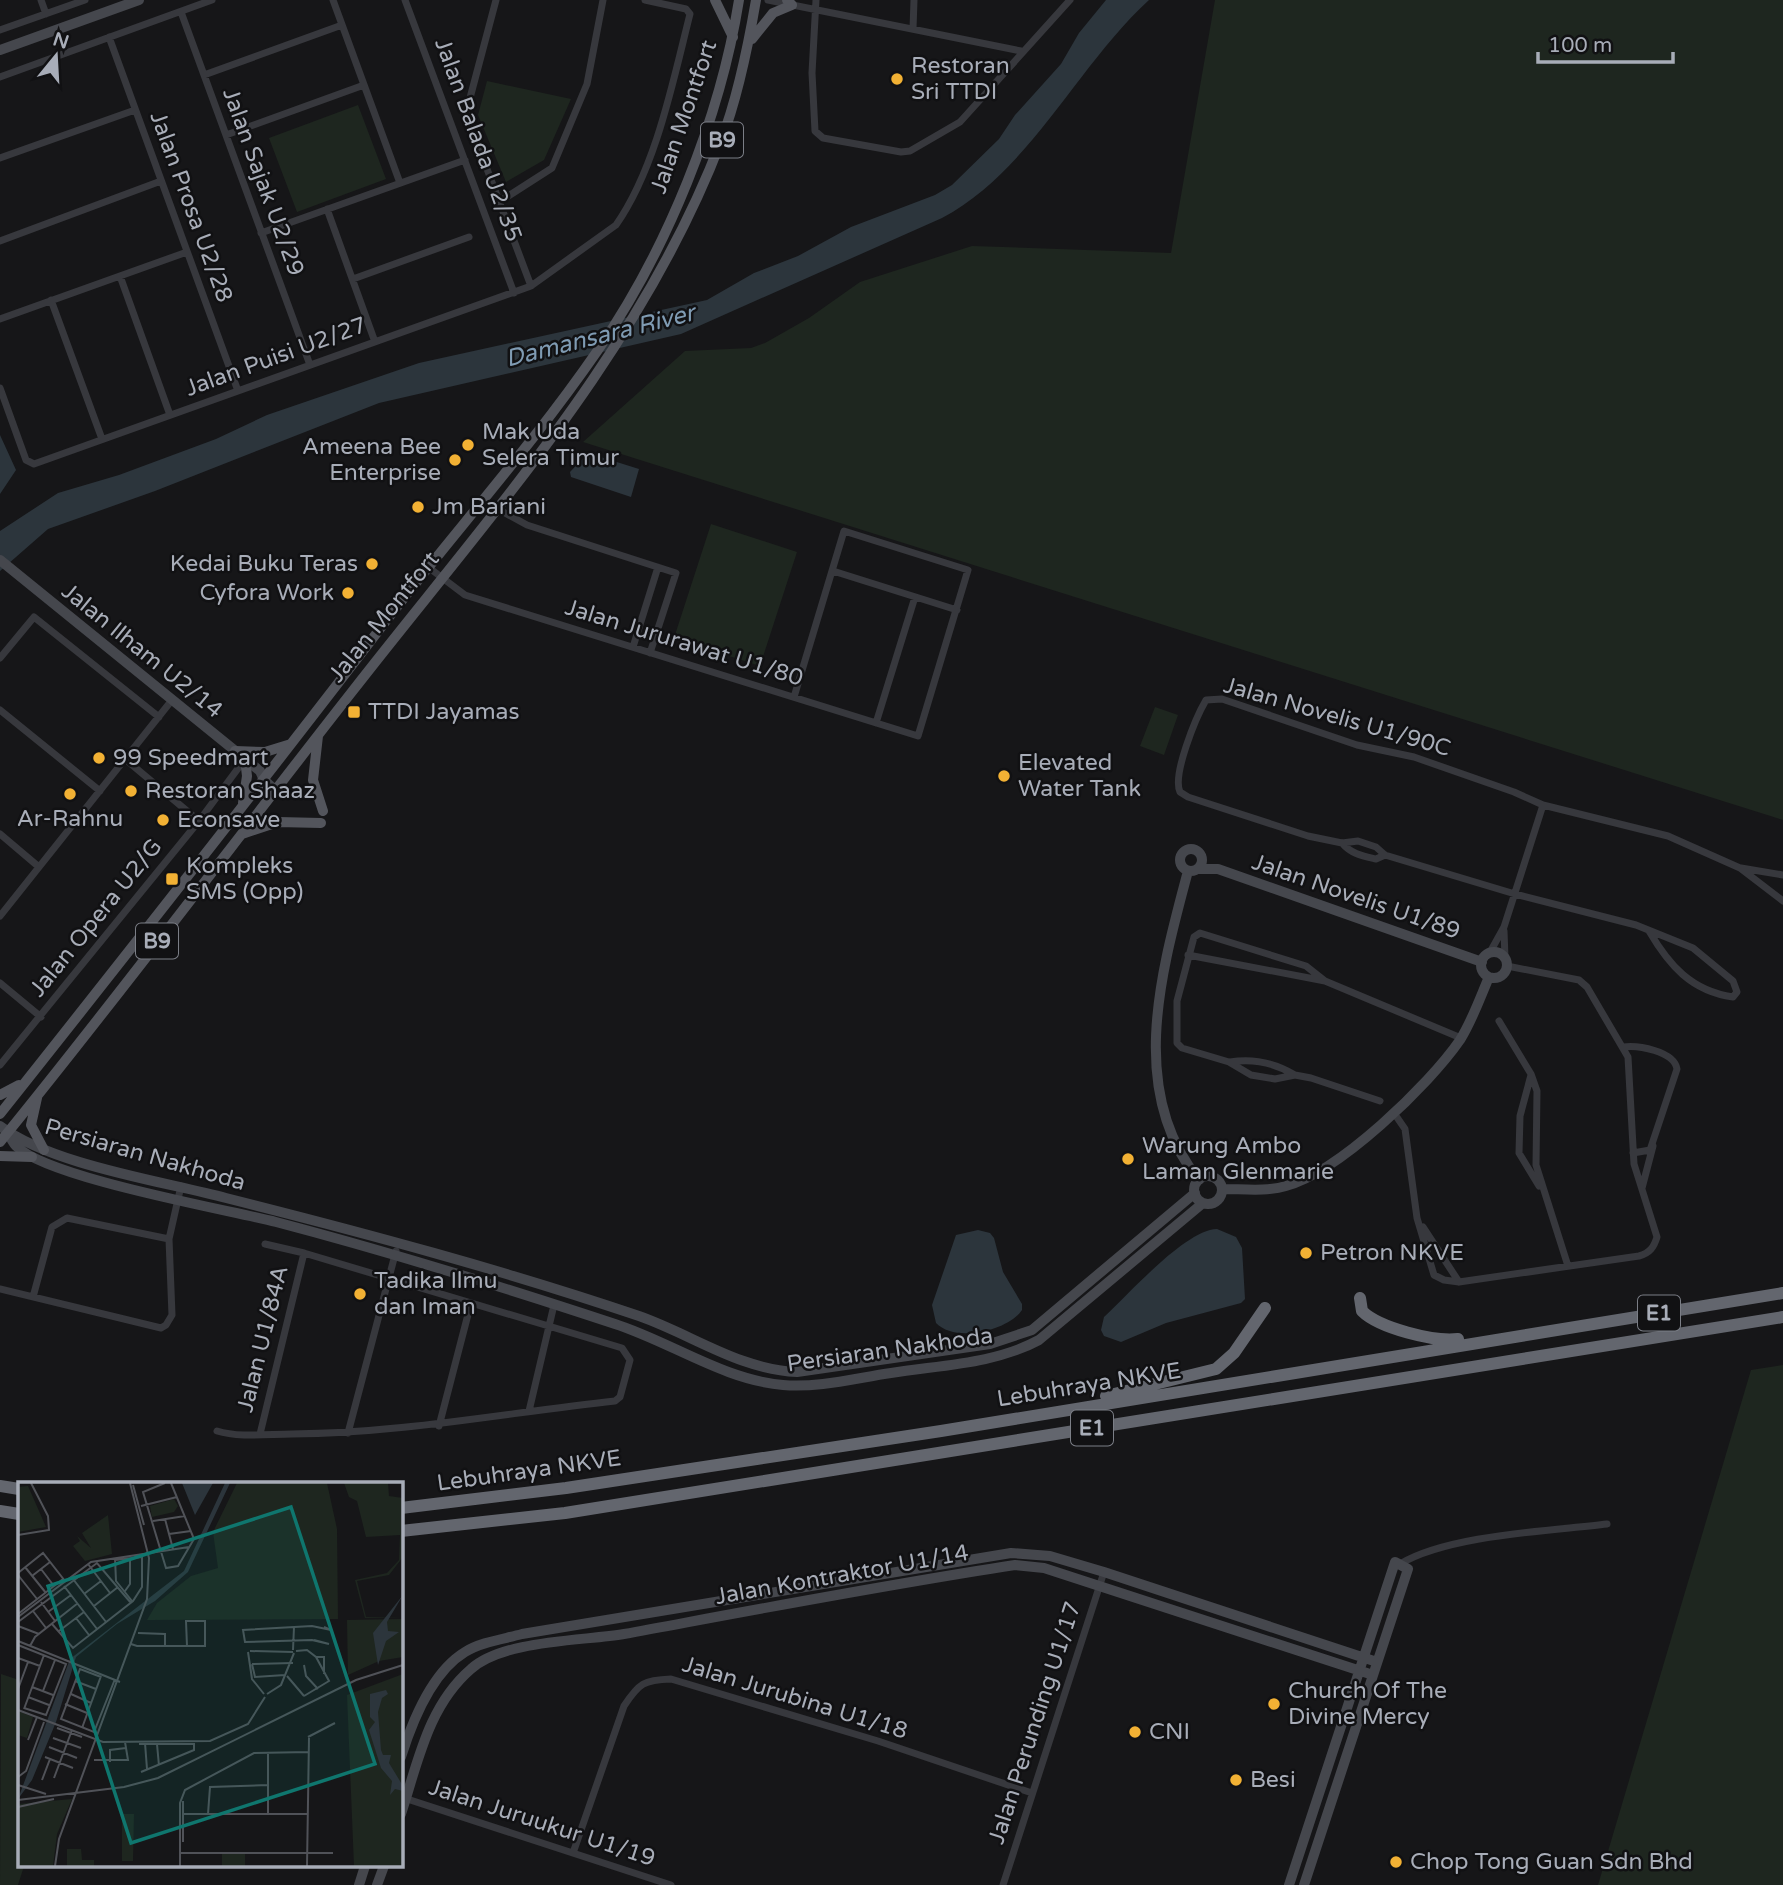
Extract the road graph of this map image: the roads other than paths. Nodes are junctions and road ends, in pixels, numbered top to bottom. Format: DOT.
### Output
graph roads {
  1 [pos="41,0"];
  2 [pos="85,0"];
  3 [pos="139,0"];
  4 [pos="212,0"];
  5 [pos="333,0"];
  6 [pos="405,0"];
  7 [pos="496,0"];
  8 [pos="603,0"];
  9 [pos="645,0"];
  10 [pos="715,0"];
  11 [pos="739,0"];
  12 [pos="756,0"];
  13 [pos="768,0"];
  14 [pos="816,0"];
  15 [pos="914,0"];
  16 [pos="1070,0"];
  17 [pos="125,2"];
  18 [pos="789,2"];
  19 [pos="815,9"];
  20 [pos="181,12"];
  21 [pos="46,14"];
  22 [pos="342,25"];
  23 [pos="913,29"];
  24 [pos="0,30"];
  25 [pos="109,37"];
  26 [pos="733,37"];
  27 [pos="748,45"];
  28 [pos="0,50"];
  29 [pos="1021,51"];
  30 [pos="204,75"];
  31 [pos="0,77"];
  32 [pos="364,86"];
  33 [pos="135,110"];
  34 [pos="226,135"];
  35 [pos="0,158"];
  36 [pos="465,160"];
  37 [pos="161,181"];
  38 [pos="400,183"];
  39 [pos="499,202"];
  40 [pos="327,209"];
  41 [pos="261,233"];
  42 [pos="469,237"];
  43 [pos="0,241"];
  44 [pos="187,252"];
  45 [pos="120,276"];
  46 [pos="353,279"];
  47 [pos="531,286"];
  48 [pos="514,293"];
  49 [pos="51,300"];
  50 [pos="0,319"];
  51 [pos="375,342"];
  52 [pos="310,365"];
  53 [pos="0,388"];
  54 [pos="238,391"];
  55 [pos="170,415"];
  56 [pos="102,439"];
  57 [pos="496,508"];
  58 [pos="0,560"];
  59 [pos="428,567"];
  60 [pos="658,567"];
  61 [pos="833,571"];
  62 [pos="442,578"];
  63 [pos="915,597"];
  64 [pos="957,610"];
  65 [pos="633,648"];
  66 [pos="650,653"];
  67 [pos="0,659"];
  68 [pos="794,697"];
  69 [pos="172,700"];
  70 [pos="0,710"];
  71 [pos="159,717"];
  72 [pos="876,723"];
  73 [pos="319,734"];
  74 [pos="291,744"];
  75 [pos="235,751"];
  76 [pos="125,759"];
  77 [pos="245,759"];
  78 [pos="264,775"];
  79 [pos="278,786"];
  80 [pos="100,791"];
  81 [pos="1543,805"];
  82 [pos="241,809"];
  83 [pos="199,821"];
  84 [pos="0,834"];
  85 [pos="240,834"];
  86 [pos="1342,843"];
  87 [pos="1385,855"];
  88 [pos="1202,856"];
  89 [pos="39,867"];
  90 [pos="1740,868"];
  91 [pos="1218,869"];
  92 [pos="1192,870"];
  93 [pos="1783,875"];
  94 [pos="1515,894"];
  95 [pos="1783,901"];
  96 [pos="0,916"];
  97 [pos="1504,927"];
  98 [pos="1649,931"];
  99 [pos="1188,955"];
  100 [pos="1285,958"];
  101 [pos="1485,958"];
  102 [pos="1506,962"];
  103 [pos="1280,972"];
  104 [pos="1489,977"];
  105 [pos="1325,982"];
  106 [pos="0,984"];
  107 [pos="41,1017"];
  108 [pos="1499,1021"];
  109 [pos="1461,1038"];
  110 [pos="1623,1047"];
  111 [pos="1229,1062"];
  112 [pos="0,1065"];
  113 [pos="1531,1074"];
  114 [pos="1295,1075"];
  115 [pos="25,1083"];
  116 [pos="39,1092"];
  117 [pos="0,1095"];
  118 [pos="1380,1101"];
  119 [pos="1394,1113"];
  120 [pos="0,1114"];
  121 [pos="4,1129"];
  122 [pos="1654,1141"];
  123 [pos="0,1142"];
  124 [pos="44,1150"];
  125 [pos="1633,1153"];
  126 [pos="0,1156"];
  127 [pos="32,1157"];
  128 [pos="1199,1180"];
  129 [pos="181,1186"];
  130 [pos="1642,1188"];
  131 [pos="1222,1189"];
  132 [pos="1195,1193"];
  133 [pos="1543,1193"];
  134 [pos="178,1199"];
  135 [pos="1203,1203"];
  136 [pos="1417,1218"];
  137 [pos="169,1239"];
  138 [pos="398,1242"];
  139 [pos="265,1244"];
  140 [pos="304,1253"];
  141 [pos="394,1256"];
  142 [pos="1567,1266"];
  143 [pos="388,1279"];
  144 [pos="1459,1282"];
  145 [pos="0,1289"];
  146 [pos="1783,1293"];
  147 [pos="33,1297"];
  148 [pos="1360,1298"];
  149 [pos="471,1303"];
  150 [pos="554,1305"];
  151 [pos="1265,1308"];
  152 [pos="1783,1317"];
  153 [pos="549,1326"];
  154 [pos="1535,1333"];
  155 [pos="529,1411"];
  156 [pos="439,1426"];
  157 [pos="218,1431"];
  158 [pos="941,1431"];
  159 [pos="348,1433"];
  160 [pos="260,1434"];
  161 [pos="0,1486"];
  162 [pos="18,1489"];
  163 [pos="402,1508"];
  164 [pos="0,1511"];
  165 [pos="18,1514"];
  166 [pos="1607,1524"];
  167 [pos="402,1531"];
  168 [pos="1400,1564"];
  169 [pos="1104,1572"];
  170 [pos="1100,1586"];
  171 [pos="1363,1657"];
  172 [pos="1377,1662"];
  173 [pos="1359,1670"];
  174 [pos="1373,1675"];
  175 [pos="402,1754"];
  176 [pos="1032,1793"];
  177 [pos="403,1798"];
  178 [pos="573,1853"];
  179 [pos="364,1868"];
  180 [pos="383,1868"];
  181 [pos="359,1885"];
  182 [pos="377,1885"];
  183 [pos="671,1885"];
  184 [pos="1003,1885"];
  185 [pos="1289,1885"];
  186 [pos="1304,1885"];
  1 -- 21 [label="street"];
  2 -- 21 [label="street"];
  3 -- 17 [label="street"];
  4 -- 20 [label="street"];
  5 -- 22 [label="street"];
  6 -- 36 [label="street, Jalan Balada U2/35"];
  7 -- 39 [label="street"];
  8 -- 39 [label="street"];
  9 -- 47 [label="street, Jalan Puisi U2/27"];
  10 -- 26 [label="main road"];
  11 -- 26 [label="main road, Jalan Montfort / B9"];
  12 -- 27 [label="main road, Jalan Montfort / B9"];
  13 -- 18 [label="street"];
  14 -- 19 [label="street"];
  15 -- 23 [label="street"];
  16 -- 29 [label="street"];
  17 -- 28 [label="street"];
  18 -- 19 [label="street"];
  18 -- 27 [label="main road"];
  19 -- 23 [label="street"];
  19 -- 29 [label="street"];
  20 -- 25 [label="street"];
  20 -- 30 [label="street, Jalan Sajak U2/29"];
  21 -- 24 [label="street"];
  22 -- 30 [label="street"];
  22 -- 32 [label="street"];
  23 -- 29 [label="street"];
  25 -- 31 [label="street"];
  25 -- 33 [label="street, Jalan Prosa U2/28"];
  26 -- 59 [label="main road, Jalan Montfort / B9"];
  27 -- 57 [label="main road, Jalan Montfort / B9"];
  30 -- 34 [label="street, Jalan Sajak U2/29"];
  32 -- 34 [label="street"];
  32 -- 38 [label="street"];
  33 -- 35 [label="street"];
  33 -- 37 [label="street, Jalan Prosa U2/28"];
  34 -- 41 [label="street, Jalan Sajak U2/29"];
  36 -- 38 [label="street"];
  36 -- 48 [label="street, Jalan Balada U2/35"];
  37 -- 43 [label="street"];
  37 -- 44 [label="street, Jalan Prosa U2/28"];
  38 -- 40 [label="street"];
  39 -- 47 [label="street"];
  40 -- 41 [label="street"];
  40 -- 46 [label="street"];
  41 -- 52 [label="street, Jalan Sajak U2/29"];
  42 -- 46 [label="street"];
  44 -- 45 [label="street"];
  44 -- 54 [label="street, Jalan Prosa U2/28"];
  45 -- 49 [label="street"];
  45 -- 55 [label="street"];
  46 -- 51 [label="street"];
  47 -- 48 [label="street, Jalan Puisi U2/27"];
  48 -- 51 [label="street, Jalan Puisi U2/27"];
  49 -- 50 [label="street"];
  49 -- 56 [label="street"];
  51 -- 52 [label="street, Jalan Puisi U2/27"];
  52 -- 54 [label="street, Jalan Puisi U2/27"];
  53 -- 56 [label="street, Jalan Puisi U2/27"];
  54 -- 55 [label="street, Jalan Puisi U2/27"];
  55 -- 56 [label="street, Jalan Puisi U2/27"];
  57 -- 60 [label="street"];
  57 -- 62 [label="main road, Jalan Montfort / B9"];
  58 -- 69 [label="street, Jalan Ilham U2/14"];
  59 -- 62 [label="street, Jalan Jururawat U1/80"];
  59 -- 74 [label="main road, Jalan Montfort / B9"];
  60 -- 65 [label="street"];
  60 -- 66 [label="street"];
  61 -- 63 [label="street"];
  61 -- 64 [label="street"];
  61 -- 68 [label="street"];
  62 -- 65 [label="street, Jalan Jururawat U1/80"];
  62 -- 73 [label="main road, Jalan Montfort / B9"];
  63 -- 64 [label="street"];
  63 -- 72 [label="street"];
  64 -- 72 [label="street, Jalan Jururawat U1/80"];
  65 -- 66 [label="street, Jalan Jururawat U1/80"];
  66 -- 68 [label="street, Jalan Jururawat U1/80"];
  67 -- 71 [label="street"];
  68 -- 72 [label="street, Jalan Jururawat U1/80"];
  69 -- 71 [label="street"];
  69 -- 75 [label="street, Jalan Ilham U2/14"];
  70 -- 80 [label="street"];
  71 -- 76 [label="street"];
  73 -- 79 [label="main road, Jalan Montfort / B9"];
  73 -- 85 [label="main road"];
  74 -- 75 [label="main road"];
  74 -- 78 [label="main road, Jalan Montfort / B9"];
  75 -- 77 [label="street, Jalan Ilham U2/14"];
  76 -- 80 [label="street"];
  76 -- 83 [label="street"];
  77 -- 78 [label="street, Jalan Ilham U2/14"];
  77 -- 82 [label="main road"];
  77 -- 83 [label="street, Jalan Opera U2/G"];
  78 -- 79 [label="street, Jalan Ilham U2/14"];
  78 -- 82 [label="main road, Jalan Montfort / B9"];
  79 -- 85 [label="main road, Jalan Montfort / B9"];
  80 -- 89 [label="street"];
  81 -- 86 [label="street, Jalan Novelis U1/90C"];
  81 -- 90 [label="street"];
  81 -- 94 [label="street"];
  82 -- 115 [label="main road, Jalan Montfort / B9"];
  83 -- 107 [label="street, Jalan Opera U2/G"];
  84 -- 89 [label="street"];
  85 -- 116 [label="main road, Jalan Montfort / B9"];
  86 -- 87 [label="street"];
  86 -- 87 [label="street"];
  87 -- 94 [label="street"];
  88 -- 91 [label="street, Jalan Novelis U1/89"];
  88 -- 92 [label="street"];
  88 -- 92 [label="street"];
  89 -- 96 [label="street"];
  90 -- 93 [label="street"];
  90 -- 95 [label="street"];
  91 -- 92 [label="street, Jalan Novelis U1/89"];
  91 -- 101 [label="street, Jalan Novelis U1/89"];
  92 -- 128 [label="street"];
  94 -- 97 [label="street"];
  94 -- 98 [label="street"];
  97 -- 101 [label="street"];
  97 -- 102 [label="street"];
  98 -- 98 [label="street"];
  99 -- 100 [label="street"];
  99 -- 103 [label="street"];
  99 -- 111 [label="street"];
  100 -- 103 [label="street"];
  100 -- 105 [label="street"];
  101 -- 102 [label="street"];
  101 -- 104 [label="street"];
  102 -- 104 [label="street"];
  102 -- 110 [label="street"];
  103 -- 105 [label="street"];
  104 -- 109 [label="street"];
  105 -- 109 [label="street"];
  106 -- 107 [label="street"];
  107 -- 112 [label="street, Jalan Opera U2/G"];
  108 -- 113 [label="street"];
  109 -- 119 [label="street"];
  110 -- 122 [label="street"];
  110 -- 125 [label="street"];
  111 -- 114 [label="street"];
  111 -- 114 [label="street"];
  113 -- 133 [label="street"];
  113 -- 133 [label="street"];
  114 -- 118 [label="street"];
  115 -- 117 [label="main road"];
  115 -- 120 [label="main road, Jalan Montfort / B9"];
  116 -- 121 [label="main road, Jalan Montfort / B9"];
  116 -- 124 [label="main road"];
  119 -- 131 [label="street"];
  119 -- 136 [label="street"];
  121 -- 123 [label="main road, Jalan Montfort / B9"];
  121 -- 124 [label="street, Persiaran Nakhoda"];
  121 -- 127 [label="street, Persiaran Nakhoda"];
  122 -- 125 [label="street"];
  122 -- 130 [label="street"];
  124 -- 129 [label="street, Persiaran Nakhoda"];
  125 -- 130 [label="street"];
  126 -- 127 [label="main road"];
  127 -- 134 [label="street, Persiaran Nakhoda"];
  128 -- 131 [label="street"];
  128 -- 132 [label="street"];
  129 -- 134 [label="street"];
  129 -- 138 [label="street, Persiaran Nakhoda"];
  130 -- 142 [label="street"];
  131 -- 135 [label="street"];
  132 -- 135 [label="street"];
  132 -- 138 [label="street, Persiaran Nakhoda"];
  133 -- 142 [label="street"];
  134 -- 137 [label="street"];
  134 -- 141 [label="street, Persiaran Nakhoda"];
  135 -- 150 [label="street, Persiaran Nakhoda"];
  136 -- 144 [label="street"];
  136 -- 144 [label="street"];
  137 -- 147 [label="street"];
  137 -- 147 [label="street"];
  138 -- 141 [label="street"];
  139 -- 140 [label="street"];
  140 -- 143 [label="street"];
  140 -- 160 [label="street, Jalan U1/84A"];
  141 -- 143 [label="street"];
  141 -- 150 [label="street, Persiaran Nakhoda"];
  142 -- 144 [label="street"];
  143 -- 149 [label="street"];
  143 -- 159 [label="street"];
  145 -- 147 [label="street"];
  146 -- 154 [label="highway, Lebuhraya NKVE / E1"];
  148 -- 154 [label="highway"];
  149 -- 153 [label="street"];
  149 -- 156 [label="street"];
  150 -- 153 [label="street"];
  151 -- 158 [label="highway"];
  152 -- 167 [label="highway, Lebuhraya NKVE / E1"];
  153 -- 155 [label="street"];
  153 -- 155 [label="street"];
  154 -- 158 [label="highway, Lebuhraya NKVE / E1"];
  155 -- 156 [label="street"];
  156 -- 159 [label="street"];
  157 -- 160 [label="street"];
  158 -- 163 [label="highway, Lebuhraya NKVE / E1"];
  159 -- 160 [label="street"];
  161 -- 162 [label="highway"];
  164 -- 165 [label="highway"];
  166 -- 168 [label="street"];
  168 -- 171 [label="street"];
  168 -- 172 [label="street"];
  169 -- 170 [label="street, Jalan Perunding U1/17"];
  169 -- 171 [label="street, Jalan Kontraktor U1/14"];
  169 -- 175 [label="street, Jalan Kontraktor U1/14"];
  170 -- 173 [label="street, Jalan Kontraktor U1/14"];
  170 -- 176 [label="street, Jalan Perunding U1/17"];
  170 -- 177 [label="street, Jalan Kontraktor U1/14"];
  171 -- 172 [label="street, Jalan Kontraktor U1/14"];
  171 -- 173 [label="street"];
  172 -- 174 [label="street"];
  173 -- 174 [label="street, Jalan Kontraktor U1/14"];
  173 -- 185 [label="street"];
  174 -- 186 [label="street"];
  176 -- 178 [label="street, Jalan Jurubina U1/18"];
  176 -- 184 [label="street, Jalan Perunding U1/17"];
  177 -- 178 [label="street, Jalan Juruukur U1/19"];
  178 -- 183 [label="street, Jalan Juruukur U1/19"];
  179 -- 181 [label="street"];
  180 -- 182 [label="street"];
}
